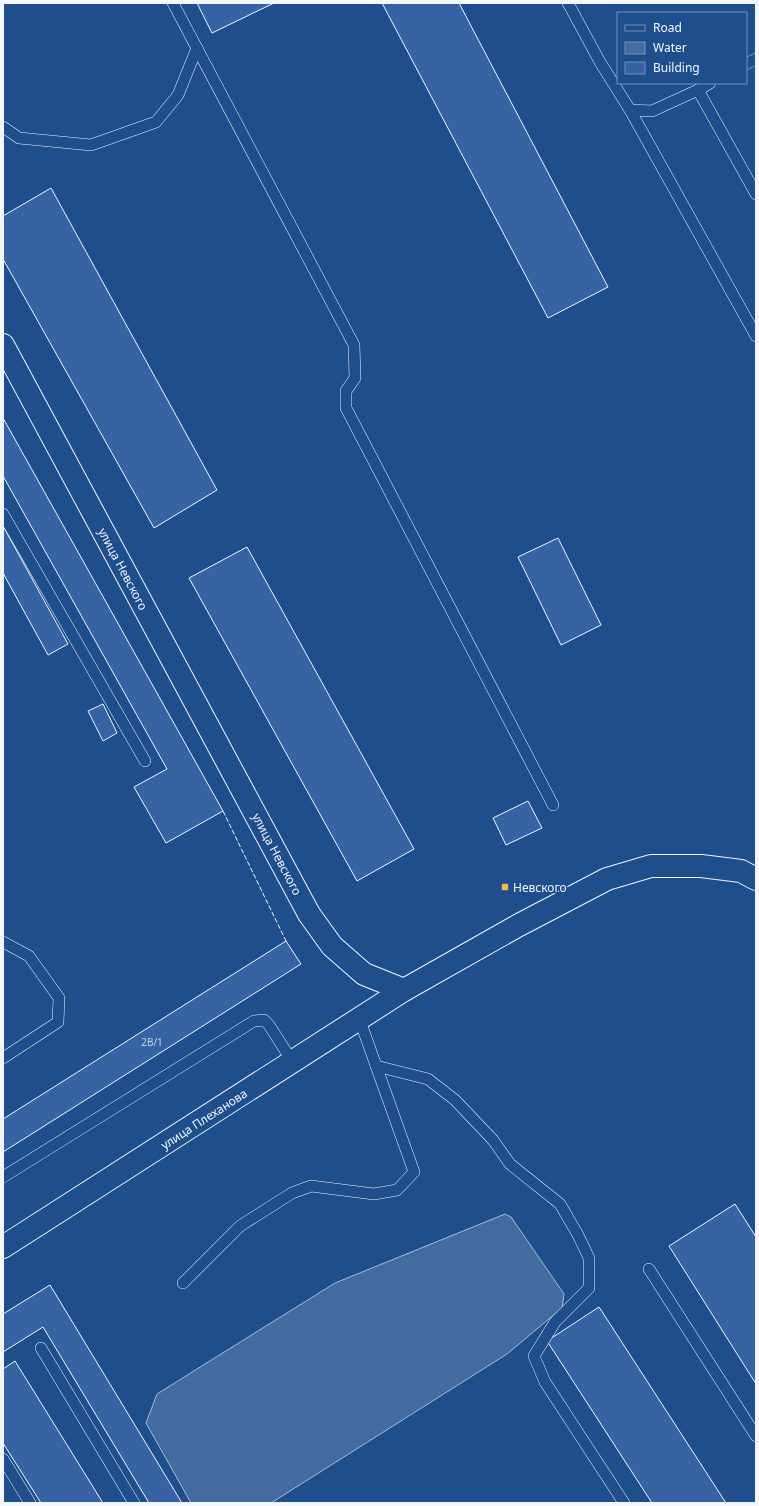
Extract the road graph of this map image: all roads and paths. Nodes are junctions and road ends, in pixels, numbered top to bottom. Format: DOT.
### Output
graph roads {
  1 [pos="173,3"];
  2 [pos="568,3"];
  3 [pos="197,48"];
  4 [pos="756,59"];
  5 [pos="747,64"];
  6 [pos="708,84"];
  7 [pos="698,90"];
  8 [pos="630,110"];
  9 [pos="3,127"];
  10 [pos="756,194"];
  11 [pos="756,336"];
  12 [pos="3,345"];
  13 [pos="3,514"];
  14 [pos="145,761"];
  15 [pos="553,805"];
  16 [pos="756,879"];
  17 [pos="3,942"];
  18 [pos="404,990"];
  19 [pos="360,1018"];
  20 [pos="3,1058"];
  21 [pos="292,1061"];
  22 [pos="376,1066"];
  23 [pos="3,1178"];
  24 [pos="3,1247"];
  25 [pos="649,1269"];
  26 [pos="183,1283"];
  27 [pos="41,1348"];
  28 [pos="756,1436"];
  29 [pos="3,1459"];
  30 [pos="30,1503"];
  31 [pos="134,1503"];
  32 [pos="624,1503"];
  1 -- 3 [label="lane"];
  2 -- 8 [label="lane"];
  3 -- 9 [label="lane"];
  3 -- 15 [label="lane"];
  4 -- 5 [label="lane"];
  6 -- 7 [label="lane"];
  7 -- 8 [label="lane"];
  7 -- 10 [label="lane"];
  8 -- 11 [label="lane"];
  12 -- 18 [label="main road, улица Невского"];
  13 -- 14 [label="lane"];
  16 -- 18 [label="main road"];
  17 -- 20 [label="lane"];
  18 -- 19 [label="main road, улица Плеханова"];
  19 -- 21 [label="main road, улица Плеханова"];
  19 -- 22 [label="lane"];
  21 -- 23 [label="lane"];
  21 -- 24 [label="main road, улица Плеханова"];
  22 -- 26 [label="lane"];
  22 -- 32 [label="lane"];
  25 -- 28 [label="lane"];
  27 -- 31 [label="lane"];
  29 -- 30 [label="lane"];
}
